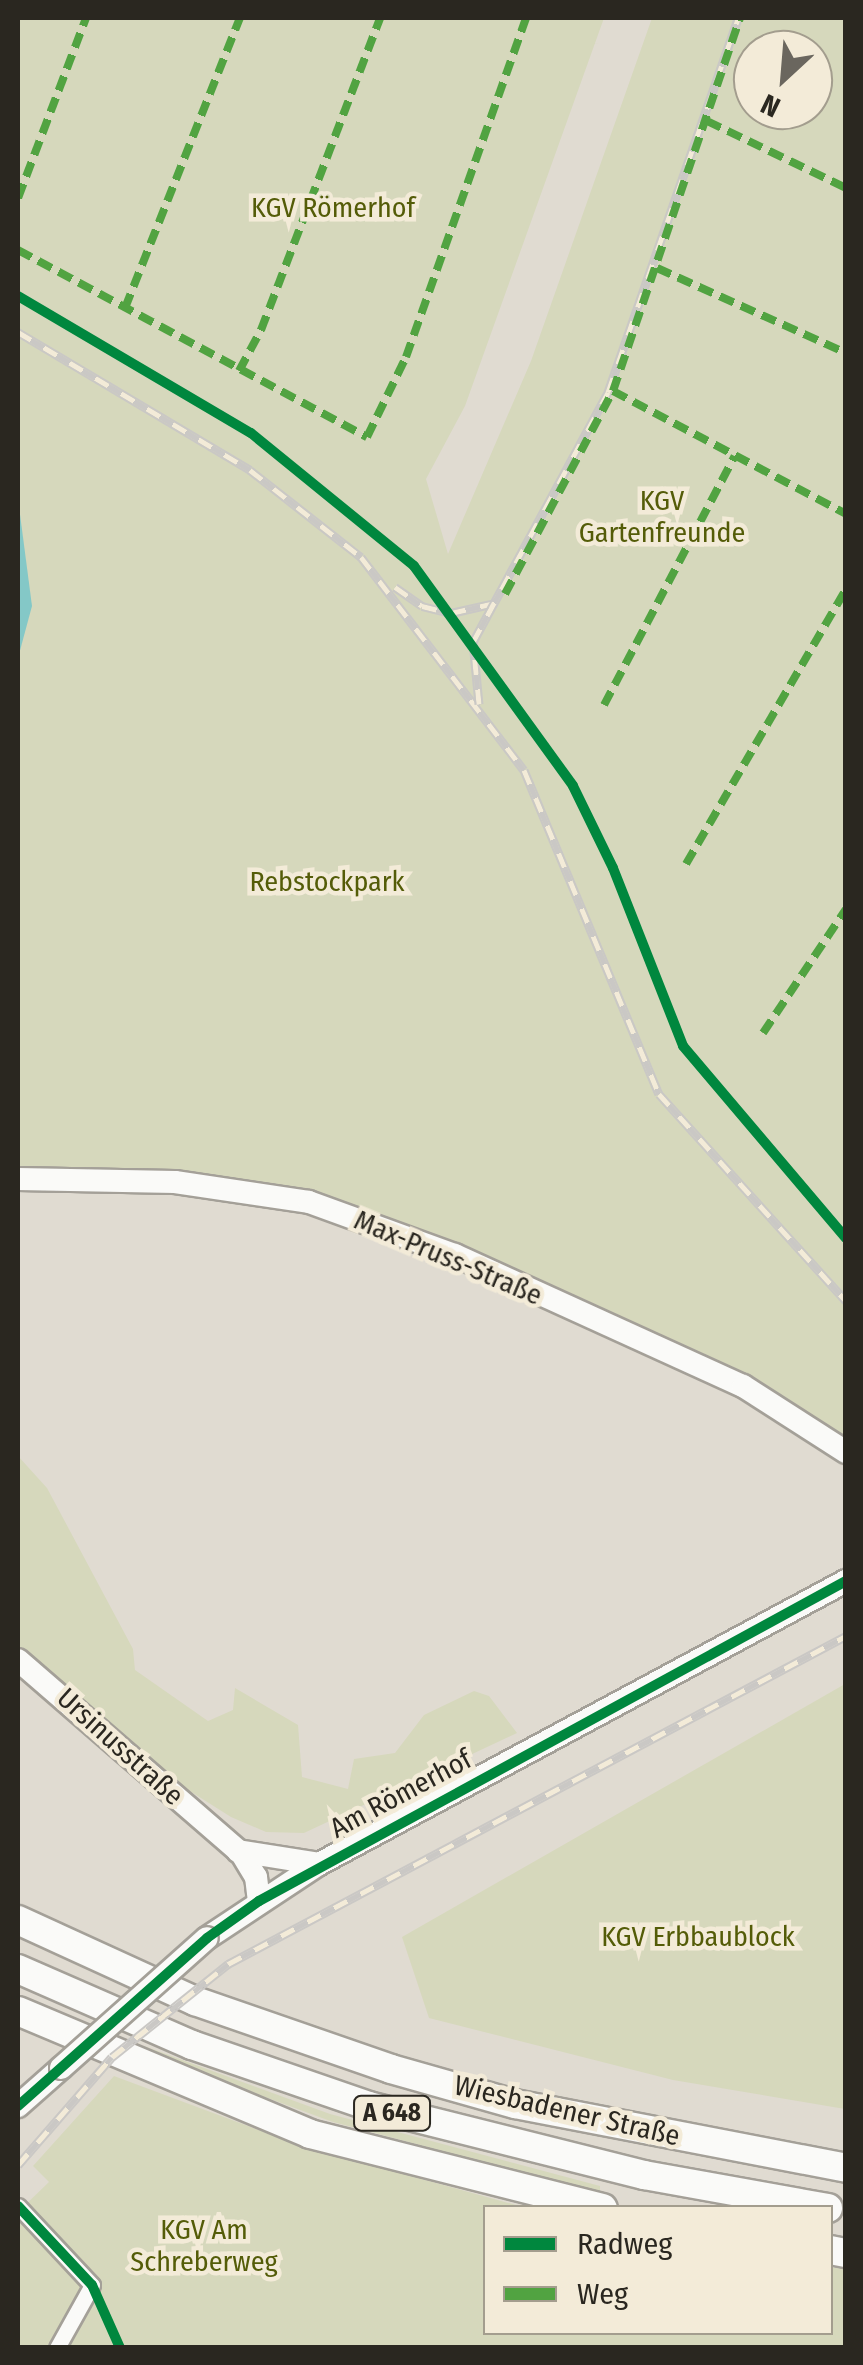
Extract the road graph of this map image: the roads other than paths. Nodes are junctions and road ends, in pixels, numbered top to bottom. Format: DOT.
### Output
graph roads {
  1 [pos="18,1179"];
  2 [pos="846,1452"];
  3 [pos="846,1581"];
  4 [pos="18,1660"];
  5 [pos="228,1844"];
  6 [pos="319,1864"];
  7 [pos="258,1901"];
  8 [pos="18,1920"];
  9 [pos="18,1969"];
  10 [pos="20,2013"];
  11 [pos="18,2106"];
  12 [pos="846,2168"];
  13 [pos="591,2205"];
  14 [pos="812,2205"];
  15 [pos="18,2206"];
  16 [pos="57,2348"];
  1 -- 2 [label="main road, Max-Pruss-Straße"];
  3 -- 6 [label="main road, Am Römerhof"];
  4 -- 5 [label="main road, Ursinusstraße"];
  5 -- 6 [label="main road"];
  5 -- 7 [label="main road, Ursinusstraße"];
  6 -- 7 [label="main road, Am Römerhof"];
  7 -- 11 [label="main road, Am Römerhof, bridge"];
  8 -- 12 [label="highway, Wiesbadener Straße / A 648"];
  9 -- 14 [label="highway, Wiesbadener Straße / A 648"];
  10 -- 13 [label="highway"];
  15 -- 16 [label="street"];
}
